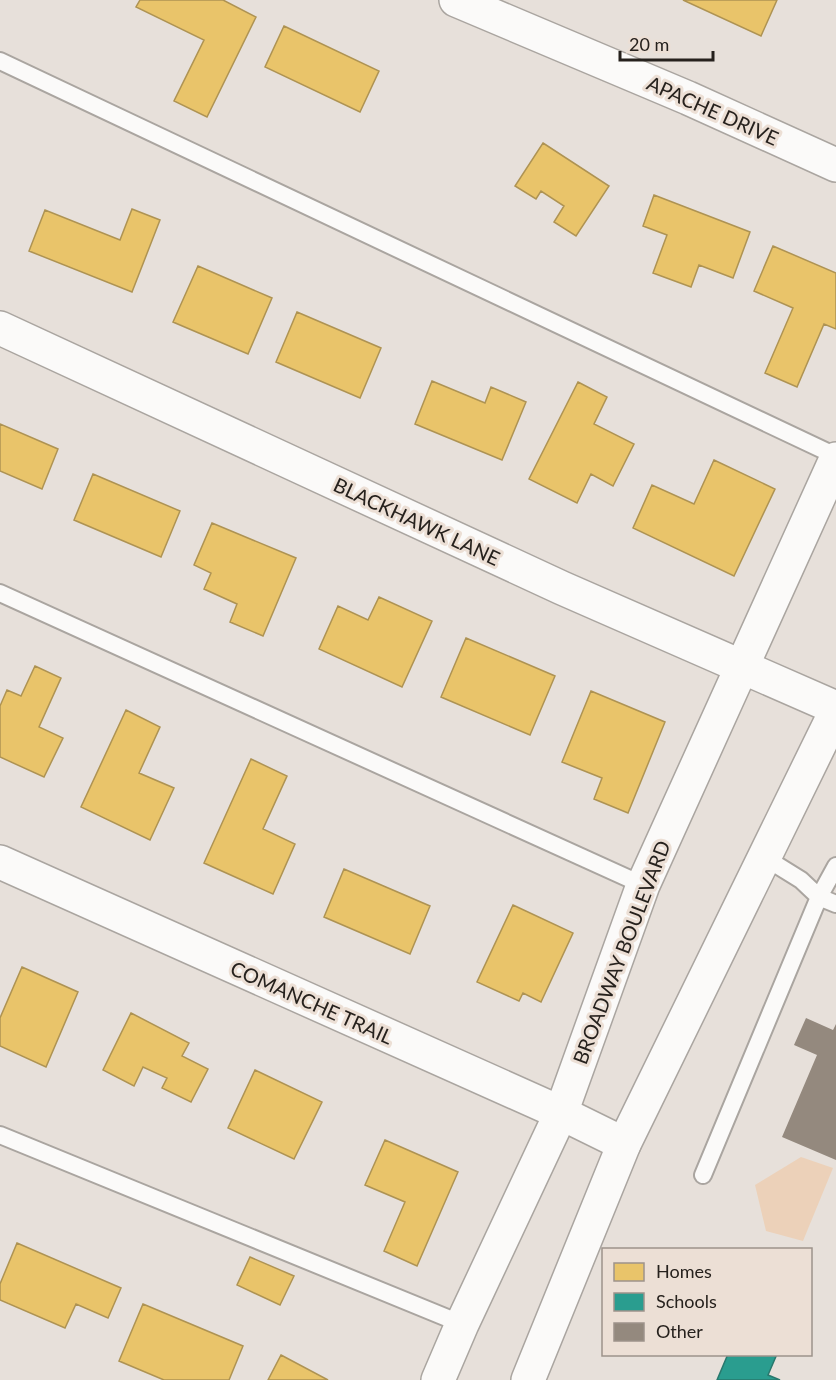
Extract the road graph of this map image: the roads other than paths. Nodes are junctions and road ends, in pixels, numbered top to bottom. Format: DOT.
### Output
graph roads {
  1 [pos="456,0"];
  2 [pos="0,61"];
  3 [pos="836,165"];
  4 [pos="0,328"];
  5 [pos="836,457"];
  6 [pos="0,593"];
  7 [pos="742,667"];
  8 [pos="836,709"];
  9 [pos="764,857"];
  10 [pos="0,862"];
  11 [pos="836,866"];
  12 [pos="643,885"];
  13 [pos="819,897"];
  14 [pos="836,904"];
  15 [pos="561,1113"];
  16 [pos="0,1135"];
  17 [pos="624,1144"];
  18 [pos="703,1175"];
  19 [pos="462,1324"];
  20 [pos="438,1380"];
  21 [pos="528,1380"];
  1 -- 3 [label="street, APACHE DRIVE"];
  2 -- 5 [label="lane"];
  4 -- 7 [label="street, BLACKHAWK LANE"];
  5 -- 7 [label="street, BROADWAY BOULEVARD"];
  6 -- 12 [label="lane"];
  7 -- 8 [label="street, BLACKHAWK LANE"];
  7 -- 12 [label="street, BROADWAY BOULEVARD"];
  8 -- 9 [label="street"];
  9 -- 13 [label="lane"];
  9 -- 17 [label="street"];
  10 -- 15 [label="street, COMANCHE TRAIL"];
  11 -- 13 [label="lane"];
  12 -- 15 [label="street, BROADWAY BOULEVARD"];
  13 -- 14 [label="lane"];
  13 -- 18 [label="lane"];
  15 -- 17 [label="street, COMANCHE TRAIL"];
  15 -- 19 [label="street, BROADWAY BOULEVARD"];
  16 -- 19 [label="lane"];
  17 -- 21 [label="street"];
  19 -- 20 [label="street, BROADWAY BOULEVARD"];
}
